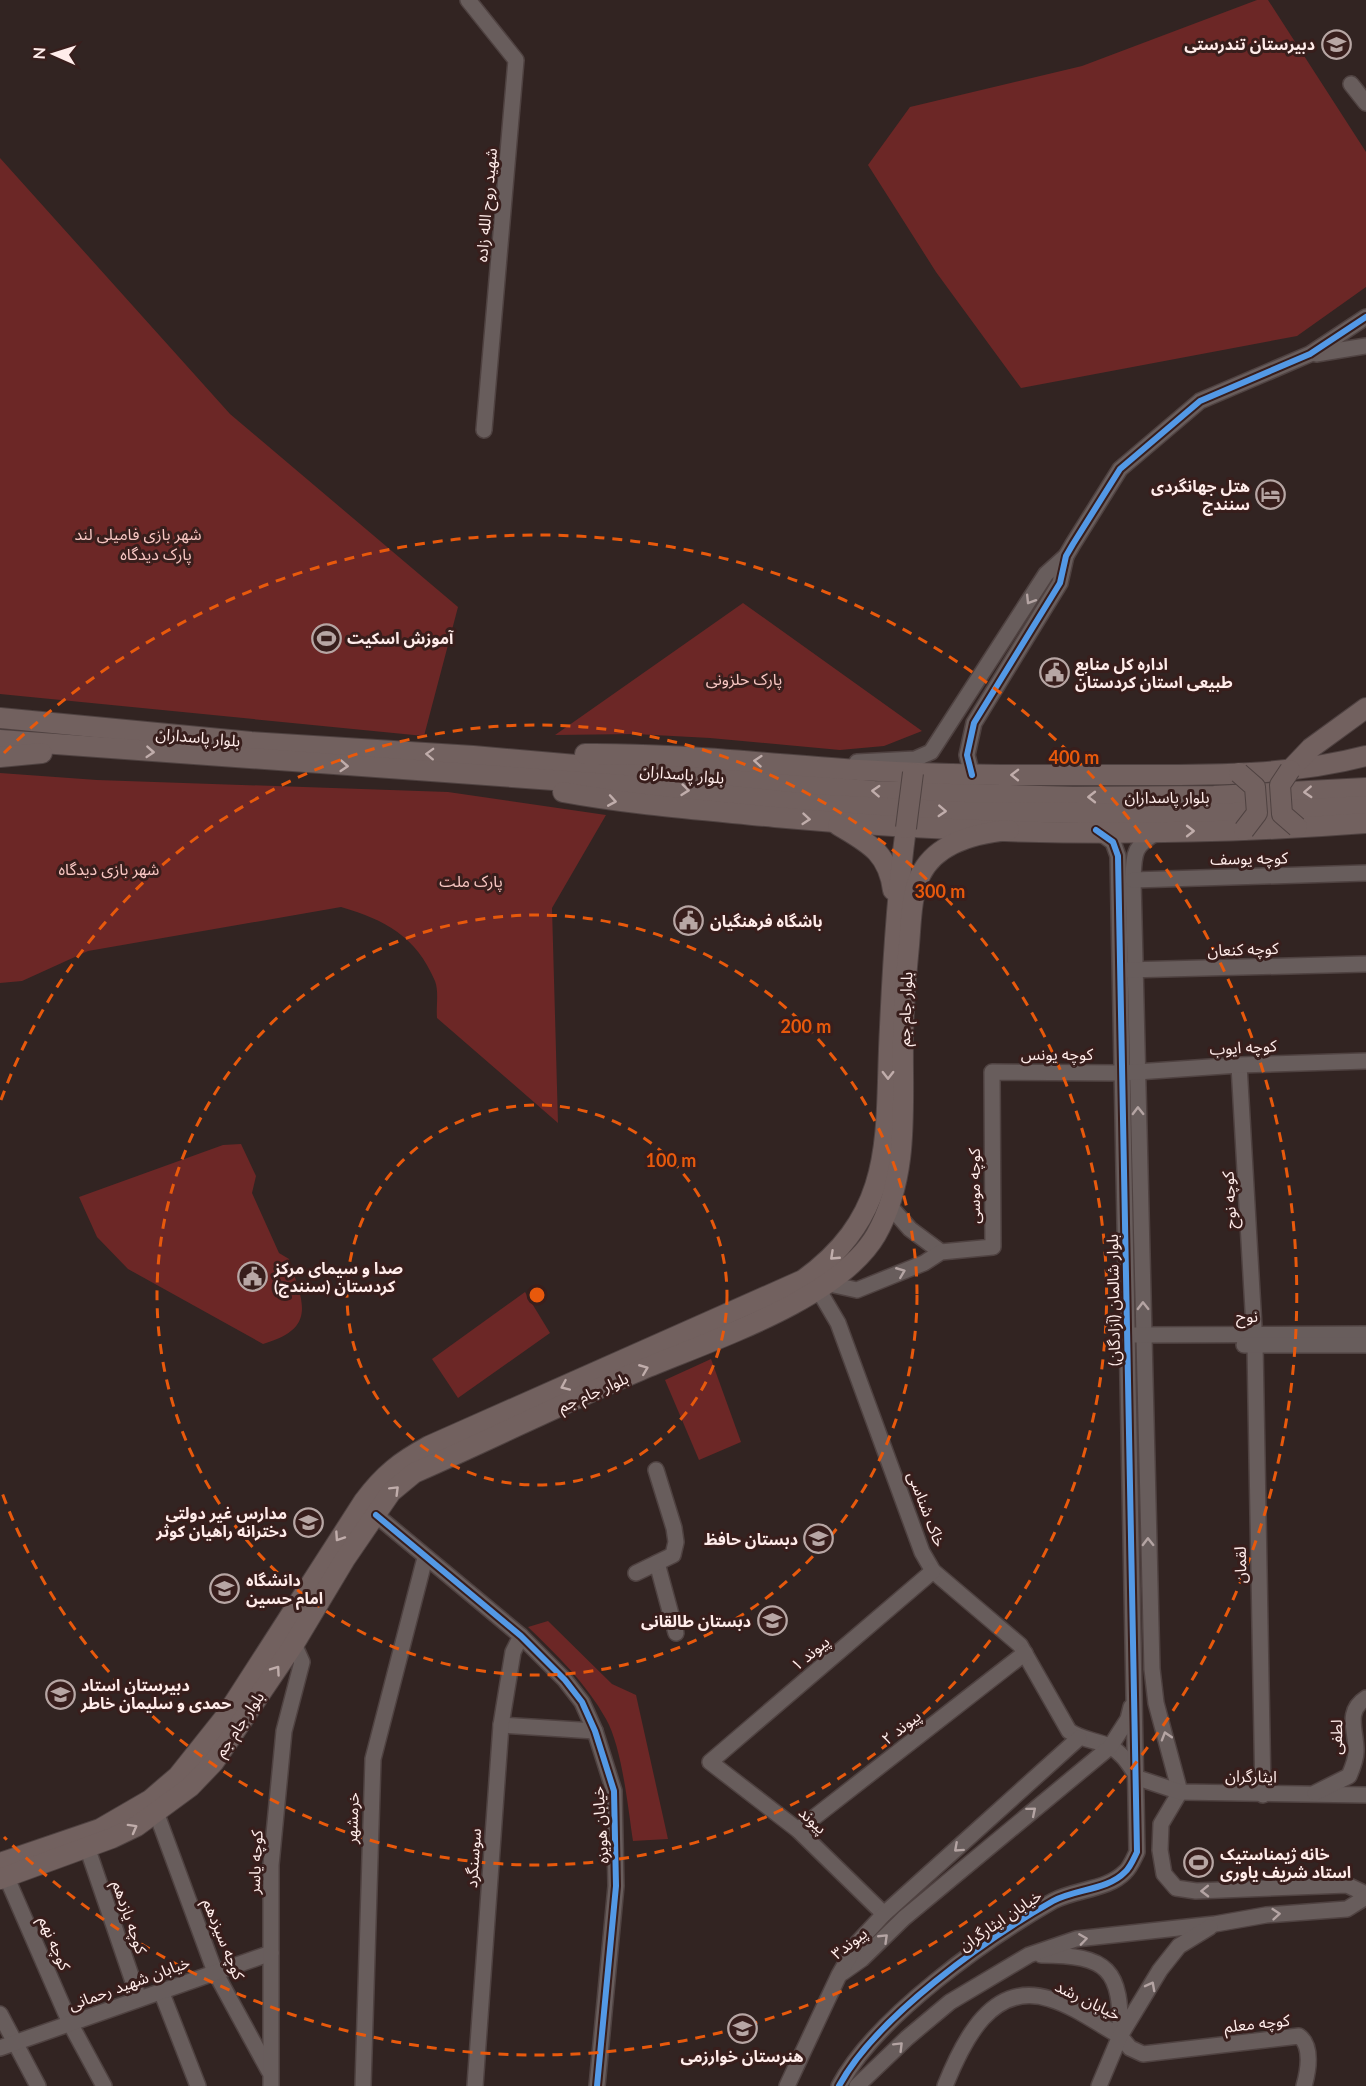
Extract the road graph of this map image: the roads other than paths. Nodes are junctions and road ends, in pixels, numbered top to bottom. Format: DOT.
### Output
graph roads {
  1 [pos="468,0"];
  2 [pos="1351,84"];
  3 [pos="1366,103"];
  4 [pos="1366,317"];
  5 [pos="1366,346"];
  6 [pos="1310,354"];
  7 [pos="484,430"];
  8 [pos="1066,556"];
  9 [pos="991,662"];
  10 [pos="1006,670"];
  11 [pos="1366,708"];
  12 [pos="0,718"];
  13 [pos="0,741"];
  14 [pos="91,748"];
  15 [pos="1366,756"];
  16 [pos="0,757"];
  17 [pos="1366,762"];
  18 [pos="472,765"];
  19 [pos="1332,765"];
  20 [pos="832,768"];
  21 [pos="1290,770"];
  22 [pos="913,773"];
  23 [pos="1239,773"];
  24 [pos="972,774"];
  25 [pos="1366,788"];
  26 [pos="1366,806"];
  27 [pos="833,822"];
  28 [pos="1366,823"];
  29 [pos="1297,827"];
  30 [pos="906,828"];
  31 [pos="1009,830"];
  32 [pos="1096,830"];
  33 [pos="1244,830"];
  34 [pos="1161,831"];
  35 [pos="1366,873"];
  36 [pos="1133,880"];
  37 [pos="897,912"];
  38 [pos="1366,964"];
  39 [pos="1128,970"];
  40 [pos="1366,1061"];
  41 [pos="1239,1065"];
  42 [pos="992,1072"];
  43 [pos="1138,1072"];
  44 [pos="1122,1073"];
  45 [pos="896,1113"];
  46 [pos="889,1205"];
  47 [pos="941,1252"];
  48 [pos="822,1286"];
  49 [pos="1366,1334"];
  50 [pos="1127,1340"];
  51 [pos="1144,1340"];
  52 [pos="1254,1340"];
  53 [pos="1366,1345"];
  54 [pos="656,1470"];
  55 [pos="1131,1508"];
  56 [pos="1148,1508"];
  57 [pos="376,1515"];
  58 [pos="425,1558"];
  59 [pos="657,1563"];
  60 [pos="933,1571"];
  61 [pos="636,1573"];
  62 [pos="676,1633"];
  63 [pos="521,1636"];
  64 [pos="294,1644"];
  65 [pos="1025,1653"];
  66 [pos="1134,1695"];
  67 [pos="1366,1698"];
  68 [pos="501,1725"];
  69 [pos="595,1731"];
  70 [pos="1079,1738"];
  71 [pos="1110,1747"];
  72 [pos="710,1762"];
  73 [pos="1138,1778"];
  74 [pos="1180,1792"];
  75 [pos="1263,1795"];
  76 [pos="1312,1795"];
  77 [pos="1366,1795"];
  78 [pos="156,1812"];
  79 [pos="798,1830"];
  80 [pos="87,1847"];
  81 [pos="2,1873"];
  82 [pos="1366,1896"];
  83 [pos="884,1914"];
  84 [pos="1215,1924"];
  85 [pos="271,1953"];
  86 [pos="1029,1955"];
  87 [pos="215,1972"];
  88 [pos="839,1975"];
  89 [pos="161,1991"];
  90 [pos="139,1999"];
  91 [pos="0,2014"];
  92 [pos="70,2023"];
  93 [pos="1120,2036"];
  94 [pos="15,2043"];
  95 [pos="0,2048"];
  96 [pos="1167,2053"];
  97 [pos="271,2080"];
  98 [pos="38,2086"];
  99 [pos="104,2086"];
  100 [pos="198,2086"];
  101 [pos="363,2086"];
  102 [pos="475,2086"];
  103 [pos="597,2086"];
  104 [pos="787,2086"];
  105 [pos="839,2086"];
  106 [pos="857,2086"];
  107 [pos="945,2086"];
  108 [pos="1099,2086"];
  109 [pos="1304,2086"];
  1 -- 7 [label="street, شهید روح الله زاده"];
  2 -- 3 [label="street"];
  4 -- 6 [label="street"];
  5 -- 6 [label="street"];
  6 -- 8 [label="street"];
  8 -- 9 [label="street, one-way"];
  8 -- 10 [label="street"];
  9 -- 10 [label="street"];
  9 -- 20 [label="street"];
  10 -- 24 [label="street"];
  11 -- 21 [label="main road"];
  18 -- 12 [label="main road, بلوار پاسداران, one-way"];
  13 -- 14 [label="main road, بلوار پاسداران"];
  14 -- 16 [label="main road"];
  14 -- 18 [label="main road, بلوار پاسداران, one-way"];
  15 -- 19 [label="main road"];
  17 -- 19 [label="main road"];
  20 -- 18 [label="main road, one-way"];
  25 -- 18 [label="main road, بلوار پاسداران, one-way"];
  18 -- 26 [label="main road, بلوار پاسداران, one-way"];
  18 -- 27 [label="main road, one-way"];
  19 -- 21 [label="main road"];
  20 -- 22 [label="main road"];
  21 -- 23 [label="main road"];
  21 -- 29 [label="main road, bridge"];
  22 -- 24 [label="main road"];
  22 -- 30 [label="main road, بلوار جام جم, bridge"];
  23 -- 24 [label="main road, one-way"];
  23 -- 33 [label="main road, bridge"];
  27 -- 30 [label="main road"];
  27 -- 37 [label="main road"];
  28 -- 29 [label="main road"];
  29 -- 33 [label="main road"];
  30 -- 31 [label="main road"];
  30 -- 37 [label="main road, بلوار جام جم"];
  31 -- 32 [label="main road"];
  31 -- 45 [label="main road, بلوار جام جم"];
  32 -- 34 [label="main road"];
  32 -- 39 [label="street, بلوار شالمان (آزادگان)"];
  34 -- 33 [label="main road, one-way"];
  34 -- 36 [label="street, بلوار شالمان (آزادگان)"];
  35 -- 36 [label="street, کوچه یوسف"];
  36 -- 39 [label="street, بلوار شالمان (آزادگان)"];
  37 -- 45 [label="main road, بلوار جام جم, one-way"];
  38 -- 39 [label="street, کوچه کنعان"];
  39 -- 43 [label="street, بلوار شالمان (آزادگان)"];
  39 -- 44 [label="street, بلوار شالمان (آزادگان)"];
  40 -- 41 [label="street, کوچه ایوب"];
  41 -- 43 [label="street, کوچه ایوب"];
  41 -- 52 [label="street, کوچه نوح"];
  42 -- 44 [label="street, کوچه یونس"];
  42 -- 47 [label="street, کوچه موسی"];
  43 -- 44 [label="street, کوچه ایوب"];
  51 -- 43 [label="street, بلوار شالمان (آزادگان), one-way"];
  44 -- 50 [label="street, بلوار شالمان (آزادگان)"];
  45 -- 46 [label="main road, بلوار جام جم"];
  45 -- 81 [label="main road, بلوار جام جم, one-way"];
  46 -- 47 [label="street"];
  46 -- 48 [label="main road, بلوار جام جم"];
  48 -- 47 [label="street, one-way"];
  57 -- 48 [label="main road, بلوار جام جم, one-way"];
  48 -- 60 [label="street, خاک شناسی"];
  49 -- 52 [label="street, نوح"];
  50 -- 51 [label="street"];
  50 -- 55 [label="street, بلوار شالمان (آزادگان)"];
  51 -- 52 [label="street"];
  51 -- 56 [label="street, بلوار شالمان (آزادگان)"];
  52 -- 53 [label="street"];
  52 -- 75 [label="street, لقمان"];
  54 -- 59 [label="street"];
  55 -- 56 [label="street"];
  55 -- 66 [label="street, بلوار شالمان (آزادگان)"];
  74 -- 56 [label="street, بلوار شالمان (آزادگان), one-way"];
  57 -- 58 [label="street, خیابان هویزه"];
  57 -- 64 [label="main road, بلوار جام جم"];
  58 -- 63 [label="street, خیابان هویزه"];
  58 -- 101 [label="street, خرمشهر"];
  59 -- 61 [label="street"];
  59 -- 62 [label="street"];
  60 -- 65 [label="street, خاک شناسی"];
  60 -- 72 [label="street, پیوند ۱"];
  63 -- 68 [label="street, سوسنگرد"];
  63 -- 69 [label="street, خیابان هویزه"];
  78 -- 64 [label="main road, بلوار جام جم, one-way"];
  64 -- 85 [label="street, کوچه یاسر"];
  65 -- 70 [label="street, خاک شناسی"];
  65 -- 79 [label="street, پیوند ۲"];
  66 -- 71 [label="street, پیوند۳"];
  66 -- 73 [label="street, بلوار شالمان (آزادگان)"];
  67 -- 76 [label="street, لطفی"];
  68 -- 69 [label="street"];
  68 -- 102 [label="street, سوسنگرد"];
  69 -- 103 [label="street, خیابان هویزه"];
  70 -- 71 [label="street"];
  70 -- 83 [label="street, پیوند۳, one-way"];
  71 -- 73 [label="street"];
  88 -- 71 [label="street, پیوند۳, one-way"];
  72 -- 79 [label="street, پیوند"];
  73 -- 74 [label="street, ایثارگران"];
  73 -- 105 [label="street, خیابان ایثارگران"];
  74 -- 75 [label="street, ایثارگران"];
  82 -- 74 [label="street, one-way"];
  75 -- 76 [label="street, ایثارگران"];
  76 -- 77 [label="street, ایثارگران"];
  80 -- 78 [label="main road, بلوار جام جم, one-way"];
  78 -- 87 [label="street, کوچه سیزدهم"];
  79 -- 83 [label="street, پیوند"];
  80 -- 81 [label="main road, بلوار جام جم"];
  80 -- 90 [label="street, کوچه یازدهم"];
  81 -- 92 [label="street, کوچه نهم"];
  84 -- 82 [label="street, one-way"];
  83 -- 88 [label="street, پیوند۳"];
  86 -- 84 [label="street, one-way"];
  93 -- 84 [label="street, one-way"];
  85 -- 87 [label="street, خیابان شهید رحمانی"];
  85 -- 97 [label="street, کوچه یاسر"];
  86 -- 93 [label="street"];
  106 -- 86 [label="street, one-way"];
  87 -- 89 [label="street, خیابان شهید رحمانی"];
  87 -- 97 [label="street, کوچه سیزدهم"];
  88 -- 104 [label="street"];
  89 -- 90 [label="street, خیابان شهید رحمانی"];
  89 -- 100 [label="street"];
  90 -- 92 [label="street, خیابان شهید رحمانی"];
  91 -- 94 [label="street"];
  92 -- 94 [label="street, خیابان شهید رحمانی"];
  92 -- 99 [label="street, کوچه نهم"];
  93 -- 96 [label="street, خیابان رشد"];
  93 -- 107 [label="street, خیابان رشد"];
  93 -- 108 [label="street"];
  94 -- 95 [label="street, خیابان شهید رحمانی"];
  94 -- 98 [label="street"];
  96 -- 109 [label="street, کوچه معلم"];
}
